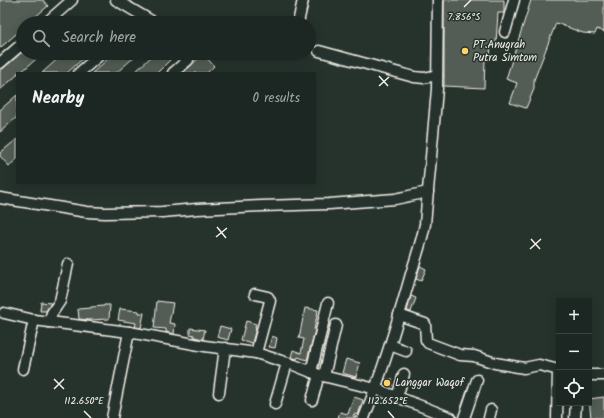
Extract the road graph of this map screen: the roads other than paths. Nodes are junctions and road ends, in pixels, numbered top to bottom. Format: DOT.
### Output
graph roads {
  1 [pos="72,0"];
  2 [pos="116,0"];
  3 [pos="303,0"];
  4 [pos="438,0"];
  5 [pos="514,0"];
  6 [pos="54,16"];
  7 [pos="135,16"];
  8 [pos="300,16"];
  9 [pos="505,32"];
  10 [pos="16,49"];
  11 [pos="319,51"];
  12 [pos="94,60"];
  13 [pos="188,60"];
  14 [pos="0,63"];
  15 [pos="80,72"];
  16 [pos="174,72"];
  17 [pos="437,76"];
  18 [pos="428,192"];
  19 [pos="0,198"];
  20 [pos="68,264"];
  21 [pos="255,294"];
  22 [pos="328,303"];
  23 [pos="4,313"];
  24 [pos="399,315"];
  25 [pos="34,320"];
  26 [pos="49,322"];
  27 [pos="336,325"];
  28 [pos="129,332"];
  29 [pos="390,345"];
  30 [pos="226,348"];
  31 [pos="406,351"];
  32 [pos="256,353"];
  33 [pos="287,363"];
  34 [pos="24,369"];
  35 [pos="556,370"];
  36 [pos="404,374"];
  37 [pos="318,375"];
  38 [pos="592,375"];
  39 [pos="604,375"];
  40 [pos="477,380"];
  41 [pos="376,389"];
  42 [pos="219,393"];
  43 [pos="397,397"];
  44 [pos="312,400"];
  45 [pos="275,404"];
  46 [pos="557,406"];
  47 [pos="576,406"];
  48 [pos="112,418"];
  49 [pos="364,418"];
  50 [pos="451,418"];
  51 [pos="464,418"];
  52 [pos="557,418"];
  53 [pos="575,418"];
  1 -- 6 [label="street"];
  2 -- 7 [label="street"];
  3 -- 8 [label="street"];
  4 -- 17 [label="street"];
  5 -- 9 [label="street"];
  10 -- 14 [label="street"];
  11 -- 17 [label="street"];
  12 -- 15 [label="street"];
  13 -- 16 [label="street"];
  17 -- 18 [label="street"];
  18 -- 19 [label="street"];
  18 -- 24 [label="street"];
  20 -- 26 [label="street"];
  21 -- 32 [label="street"];
  22 -- 37 [label="street"];
  23 -- 25 [label="street"];
  24 -- 29 [label="street"];
  24 -- 35 [label="street"];
  25 -- 26 [label="street"];
  25 -- 34 [label="street"];
  26 -- 28 [label="street"];
  27 -- 37 [label="street"];
  28 -- 30 [label="street"];
  28 -- 48 [label="street"];
  29 -- 31 [label="street"];
  29 -- 41 [label="street"];
  30 -- 32 [label="street"];
  30 -- 42 [label="street"];
  32 -- 33 [label="street"];
  33 -- 37 [label="street"];
  33 -- 45 [label="street"];
  36 -- 43 [label="street"];
  37 -- 41 [label="street"];
  37 -- 44 [label="street"];
  38 -- 39 [label="street"];
  40 -- 51 [label="street"];
  41 -- 43 [label="street"];
  41 -- 49 [label="street"];
  43 -- 50 [label="street"];
  46 -- 52 [label="street"];
  47 -- 53 [label="street"];
}
